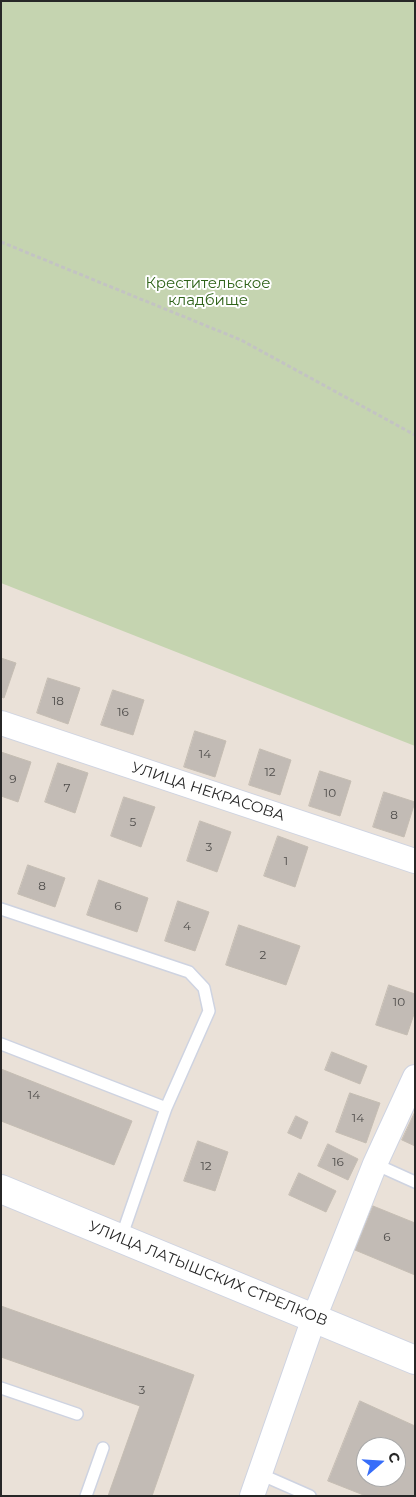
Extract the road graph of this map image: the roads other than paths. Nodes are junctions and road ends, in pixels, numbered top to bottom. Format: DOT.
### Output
graph roads {
  1 [pos="1,723"];
  2 [pos="415,861"];
  3 [pos="1,909"];
  4 [pos="1,1044"];
  5 [pos="415,1077"];
  6 [pos="166,1108"];
  7 [pos="375,1164"];
  8 [pos="415,1182"];
  9 [pos="1,1189"];
  10 [pos="121,1238"];
  11 [pos="314,1318"];
  12 [pos="415,1360"];
  13 [pos="1,1388"];
  14 [pos="77,1414"];
  15 [pos="103,1448"];
  16 [pos="256,1485"];
  17 [pos="86,1496"];
  18 [pos="310,1496"];
  1 -- 2 [label="street, УЛИЦА НЕКРАСОВА"];
  3 -- 6 [label="lane"];
  4 -- 6 [label="lane"];
  5 -- 7 [label="street"];
  6 -- 10 [label="lane"];
  7 -- 8 [label="lane"];
  7 -- 11 [label="street"];
  9 -- 10 [label="street, УЛИЦА ЛАТЫШСКИХ СТРЕЛКОВ"];
  10 -- 11 [label="street, УЛИЦА ЛАТЫШСКИХ СТРЕЛКОВ"];
  11 -- 12 [label="street, УЛИЦА ЛАТЫШСКИХ СТРЕЛКОВ"];
  11 -- 16 [label="street"];
  13 -- 14 [label="lane"];
  15 -- 17 [label="lane"];
  16 -- 18 [label="lane"];
}
